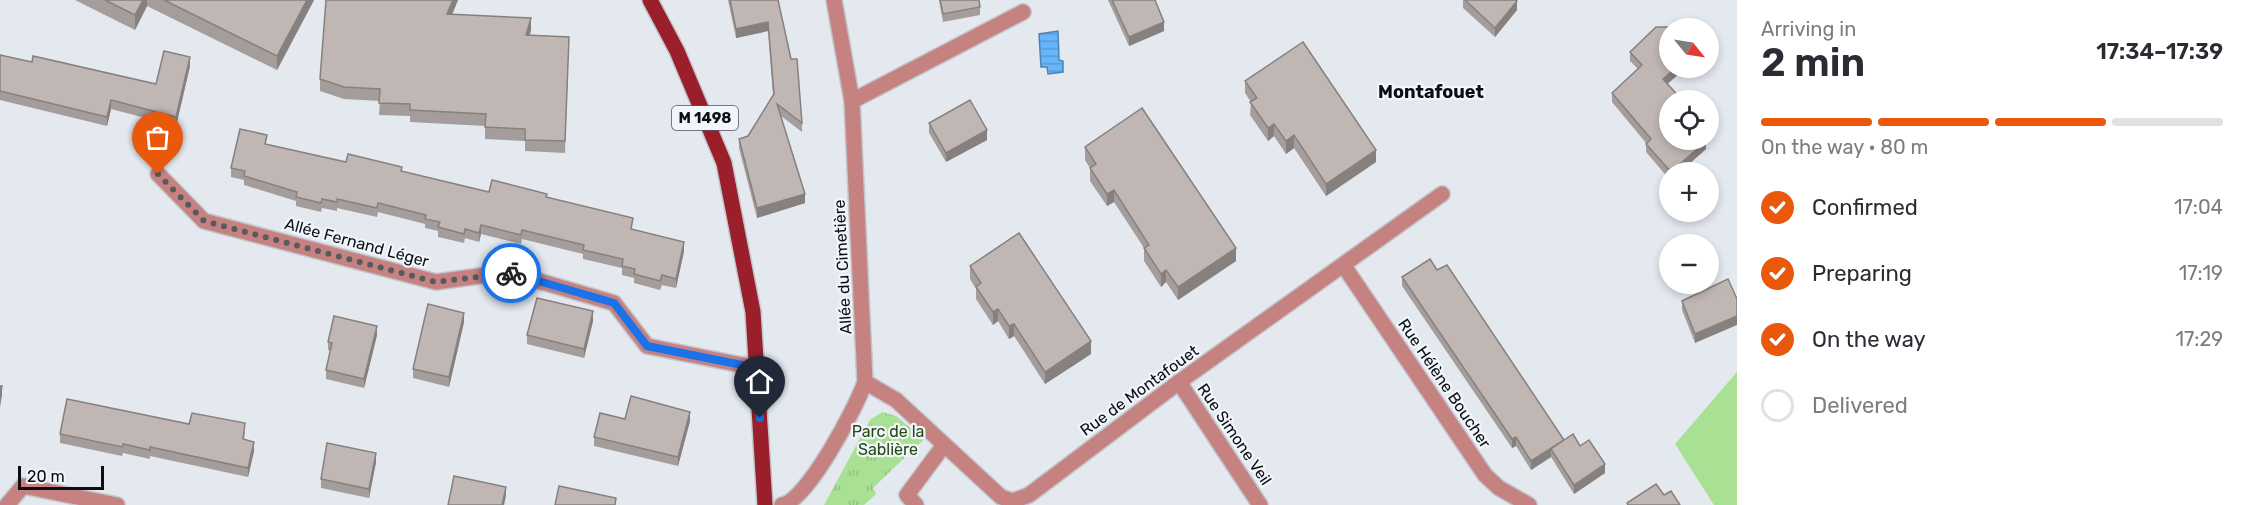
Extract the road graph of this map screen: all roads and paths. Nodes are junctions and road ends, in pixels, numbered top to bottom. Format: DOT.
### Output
graph roads {
  1 [pos="650,0"];
  2 [pos="834,0"];
  3 [pos="1023,12"];
  4 [pos="852,101"];
  5 [pos="158,174"];
  6 [pos="1442,194"];
  7 [pos="1344,266"];
  8 [pos="757,368"];
  9 [pos="865,382"];
  10 [pos="1179,382"];
  11 [pos="944,445"];
  12 [pos="7,505"];
  13 [pos="117,505"];
  14 [pos="765,505"];
  15 [pos="782,505"];
  16 [pos="916,505"];
  17 [pos="1260,505"];
  18 [pos="1529,505"];
  1 -- 8 [label="main road, M 1498"];
  2 -- 4 [label="street, Allée du Cimetière"];
  3 -- 4 [label="street"];
  4 -- 9 [label="street, Allée du Cimetière"];
  5 -- 8 [label="street, Allée Fernand Léger"];
  6 -- 7 [label="street, Rue de Montafouet"];
  7 -- 10 [label="street, Rue de Montafouet"];
  7 -- 18 [label="street, Rue Hélène Boucher"];
  8 -- 14 [label="main road, M 1498"];
  9 -- 11 [label="street, Rue de Montafouet"];
  9 -- 15 [label="street, Allée du Cimetière"];
  10 -- 11 [label="street, Rue de Montafouet"];
  10 -- 17 [label="street, Rue Simone Veil"];
  11 -- 16 [label="street"];
  12 -- 13 [label="street"];
}
